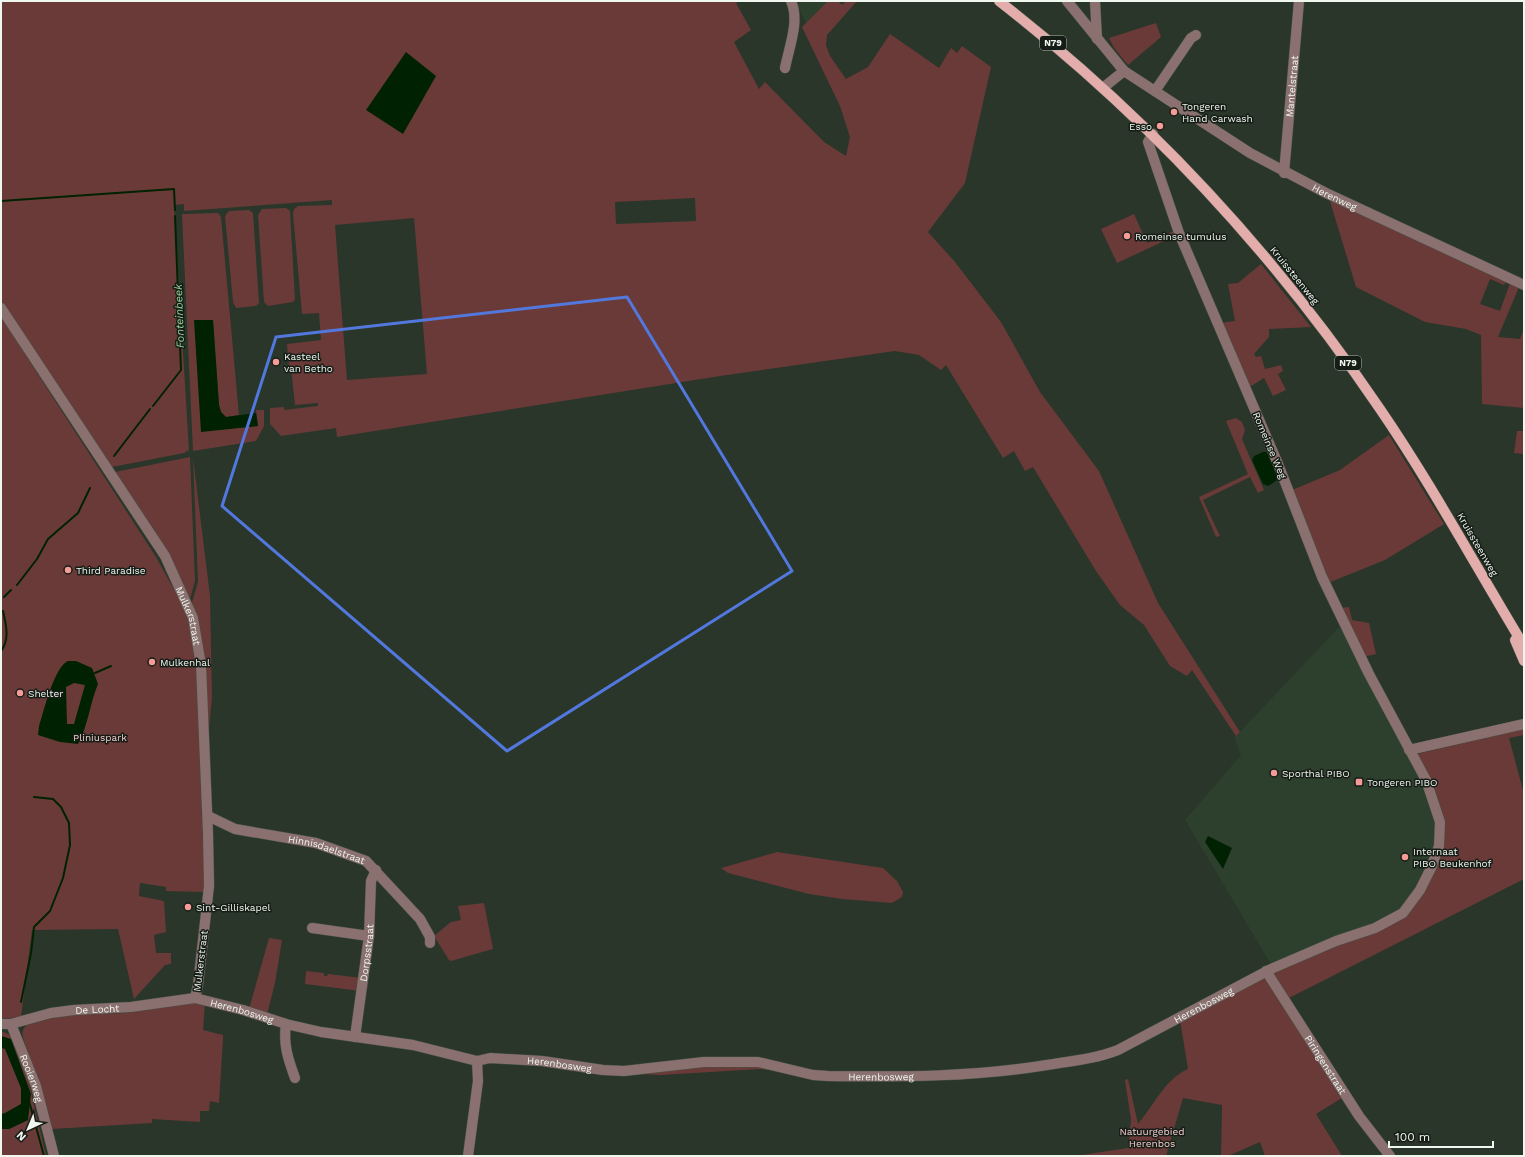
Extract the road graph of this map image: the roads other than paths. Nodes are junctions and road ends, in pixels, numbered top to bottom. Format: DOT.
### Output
graph roads {
  1 [pos="791,1"];
  2 [pos="999,1"];
  3 [pos="1067,1"];
  4 [pos="1095,1"];
  5 [pos="1299,1"];
  6 [pos="1196,35"];
  7 [pos="1097,39"];
  8 [pos="785,68"];
  9 [pos="1124,71"];
  10 [pos="1104,87"];
  11 [pos="1155,92"];
  12 [pos="1153,134"];
  13 [pos="1284,172"];
  14 [pos="1524,285"];
  15 [pos="1,308"];
  16 [pos="1506,617"];
  17 [pos="1524,646"];
  18 [pos="1524,661"];
  19 [pos="1524,724"];
  20 [pos="1409,750"];
  21 [pos="208,816"];
  22 [pos="376,870"];
  23 [pos="312,928"];
  24 [pos="368,936"];
  25 [pos="430,943"];
  26 [pos="1266,971"];
  27 [pos="195,998"];
  28 [pos="6,1024"];
  29 [pos="286,1024"];
  30 [pos="355,1037"];
  31 [pos="477,1061"];
  32 [pos="295,1078"];
  33 [pos="54,1156"];
  34 [pos="468,1156"];
  35 [pos="1390,1156"];
  1 -- 8 [label="street"];
  2 -- 10 [label="main road, Kruissteenweg / N79"];
  3 -- 7 [label="street, Herenweg"];
  4 -- 7 [label="street"];
  5 -- 13 [label="street, Mantelstraat"];
  6 -- 11 [label="street"];
  7 -- 9 [label="street, Herenweg"];
  9 -- 10 [label="street"];
  9 -- 11 [label="street, Herenweg"];
  10 -- 12 [label="main road, Kruissteenweg / N79"];
  11 -- 13 [label="street, Herenweg"];
  12 -- 16 [label="main road, Kruissteenweg / N79"];
  12 -- 20 [label="street, Romeinse Weg"];
  13 -- 14 [label="street, Herenweg"];
  15 -- 21 [label="street, Mulkerstraat"];
  16 -- 17 [label="main road, Kruissteenweg / N79"];
  16 -- 18 [label="main road, Kruissteenweg / N79"];
  19 -- 20 [label="street"];
  20 -- 26 [label="street, Herenbosweg"];
  21 -- 22 [label="street, Hinnisdaelstraat"];
  21 -- 27 [label="street, Mulkerstraat"];
  22 -- 24 [label="street, Dorpsstraat"];
  22 -- 25 [label="street, Hinnisdaelstraat"];
  23 -- 24 [label="street"];
  24 -- 30 [label="street, Dorpsstraat"];
  26 -- 31 [label="street, Herenbosweg"];
  26 -- 35 [label="street, Piringenstraat"];
  27 -- 28 [label="street, De Locht"];
  27 -- 29 [label="street, Herenbosweg"];
  28 -- 33 [label="street, Rooierweg"];
  29 -- 30 [label="street, Herenbosweg"];
  29 -- 32 [label="street"];
  30 -- 31 [label="street, Herenbosweg"];
  31 -- 34 [label="street"];
}
